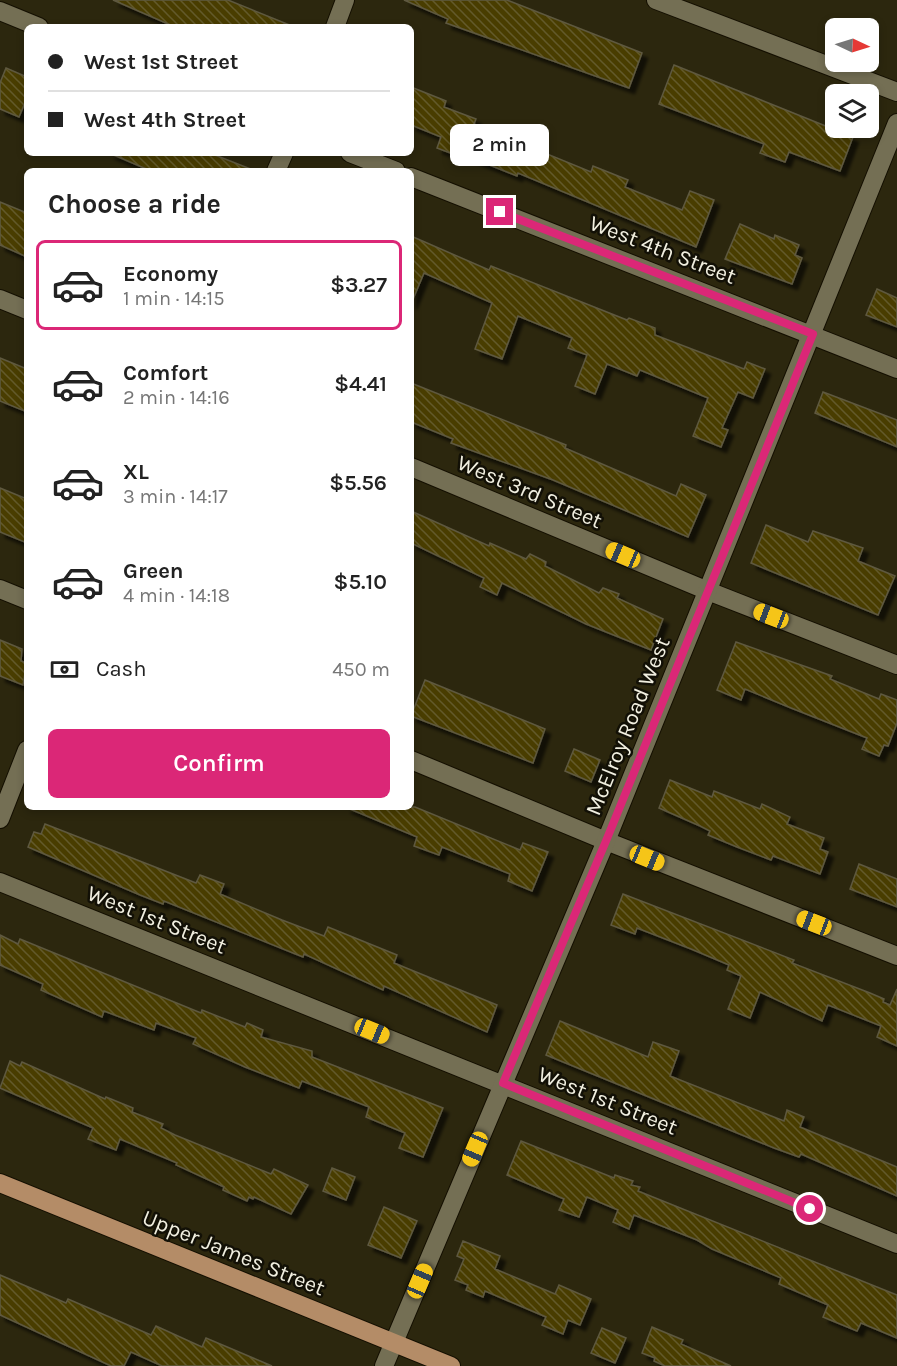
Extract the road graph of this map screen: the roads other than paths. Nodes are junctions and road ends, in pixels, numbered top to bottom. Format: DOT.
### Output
graph roads {
  1 [pos="345,0"];
  2 [pos="656,0"];
  3 [pos="0,11"];
  4 [pos="32,24"];
  5 [pos="335,24"];
  6 [pos="897,92"];
  7 [pos="897,123"];
  8 [pos="358,156"];
  9 [pos="388,168"];
  10 [pos="414,178"];
  11 [pos="0,299"];
  12 [pos="24,309"];
  13 [pos="813,334"];
  14 [pos="897,369"];
  15 [pos="414,468"];
  16 [pos="0,589"];
  17 [pos="708,591"];
  18 [pos="24,599"];
  19 [pos="897,665"];
  20 [pos="24,758"];
  21 [pos="414,761"];
  22 [pos="0,819"];
  23 [pos="606,841"];
  24 [pos="0,882"];
  25 [pos="897,956"];
  26 [pos="503,1083"];
  27 [pos="0,1183"];
  28 [pos="897,1244"];
  29 [pos="394,1343"];
  30 [pos="384,1366"];
  31 [pos="451,1366"];
  1 -- 5 [label="street"];
  2 -- 6 [label="street"];
  3 -- 4 [label="street"];
  7 -- 13 [label="street, McElroy Road West"];
  8 -- 9 [label="street"];
  10 -- 13 [label="street, West 4th Street"];
  11 -- 12 [label="street"];
  13 -- 14 [label="street, West 4th Street"];
  13 -- 17 [label="street, McElroy Road West"];
  15 -- 17 [label="street, West 3rd Street"];
  16 -- 18 [label="street"];
  17 -- 19 [label="street, West 3rd Street"];
  17 -- 23 [label="street, McElroy Road West"];
  20 -- 22 [label="street"];
  21 -- 23 [label="street"];
  23 -- 25 [label="street"];
  23 -- 26 [label="street, McElroy Road West"];
  24 -- 26 [label="street, West 1st Street"];
  26 -- 28 [label="street, West 1st Street"];
  26 -- 29 [label="street, McElroy Road West"];
  27 -- 29 [label="main road, Upper James Street"];
  29 -- 30 [label="street, McElroy Road West"];
  29 -- 31 [label="main road, Upper James Street"];
}
